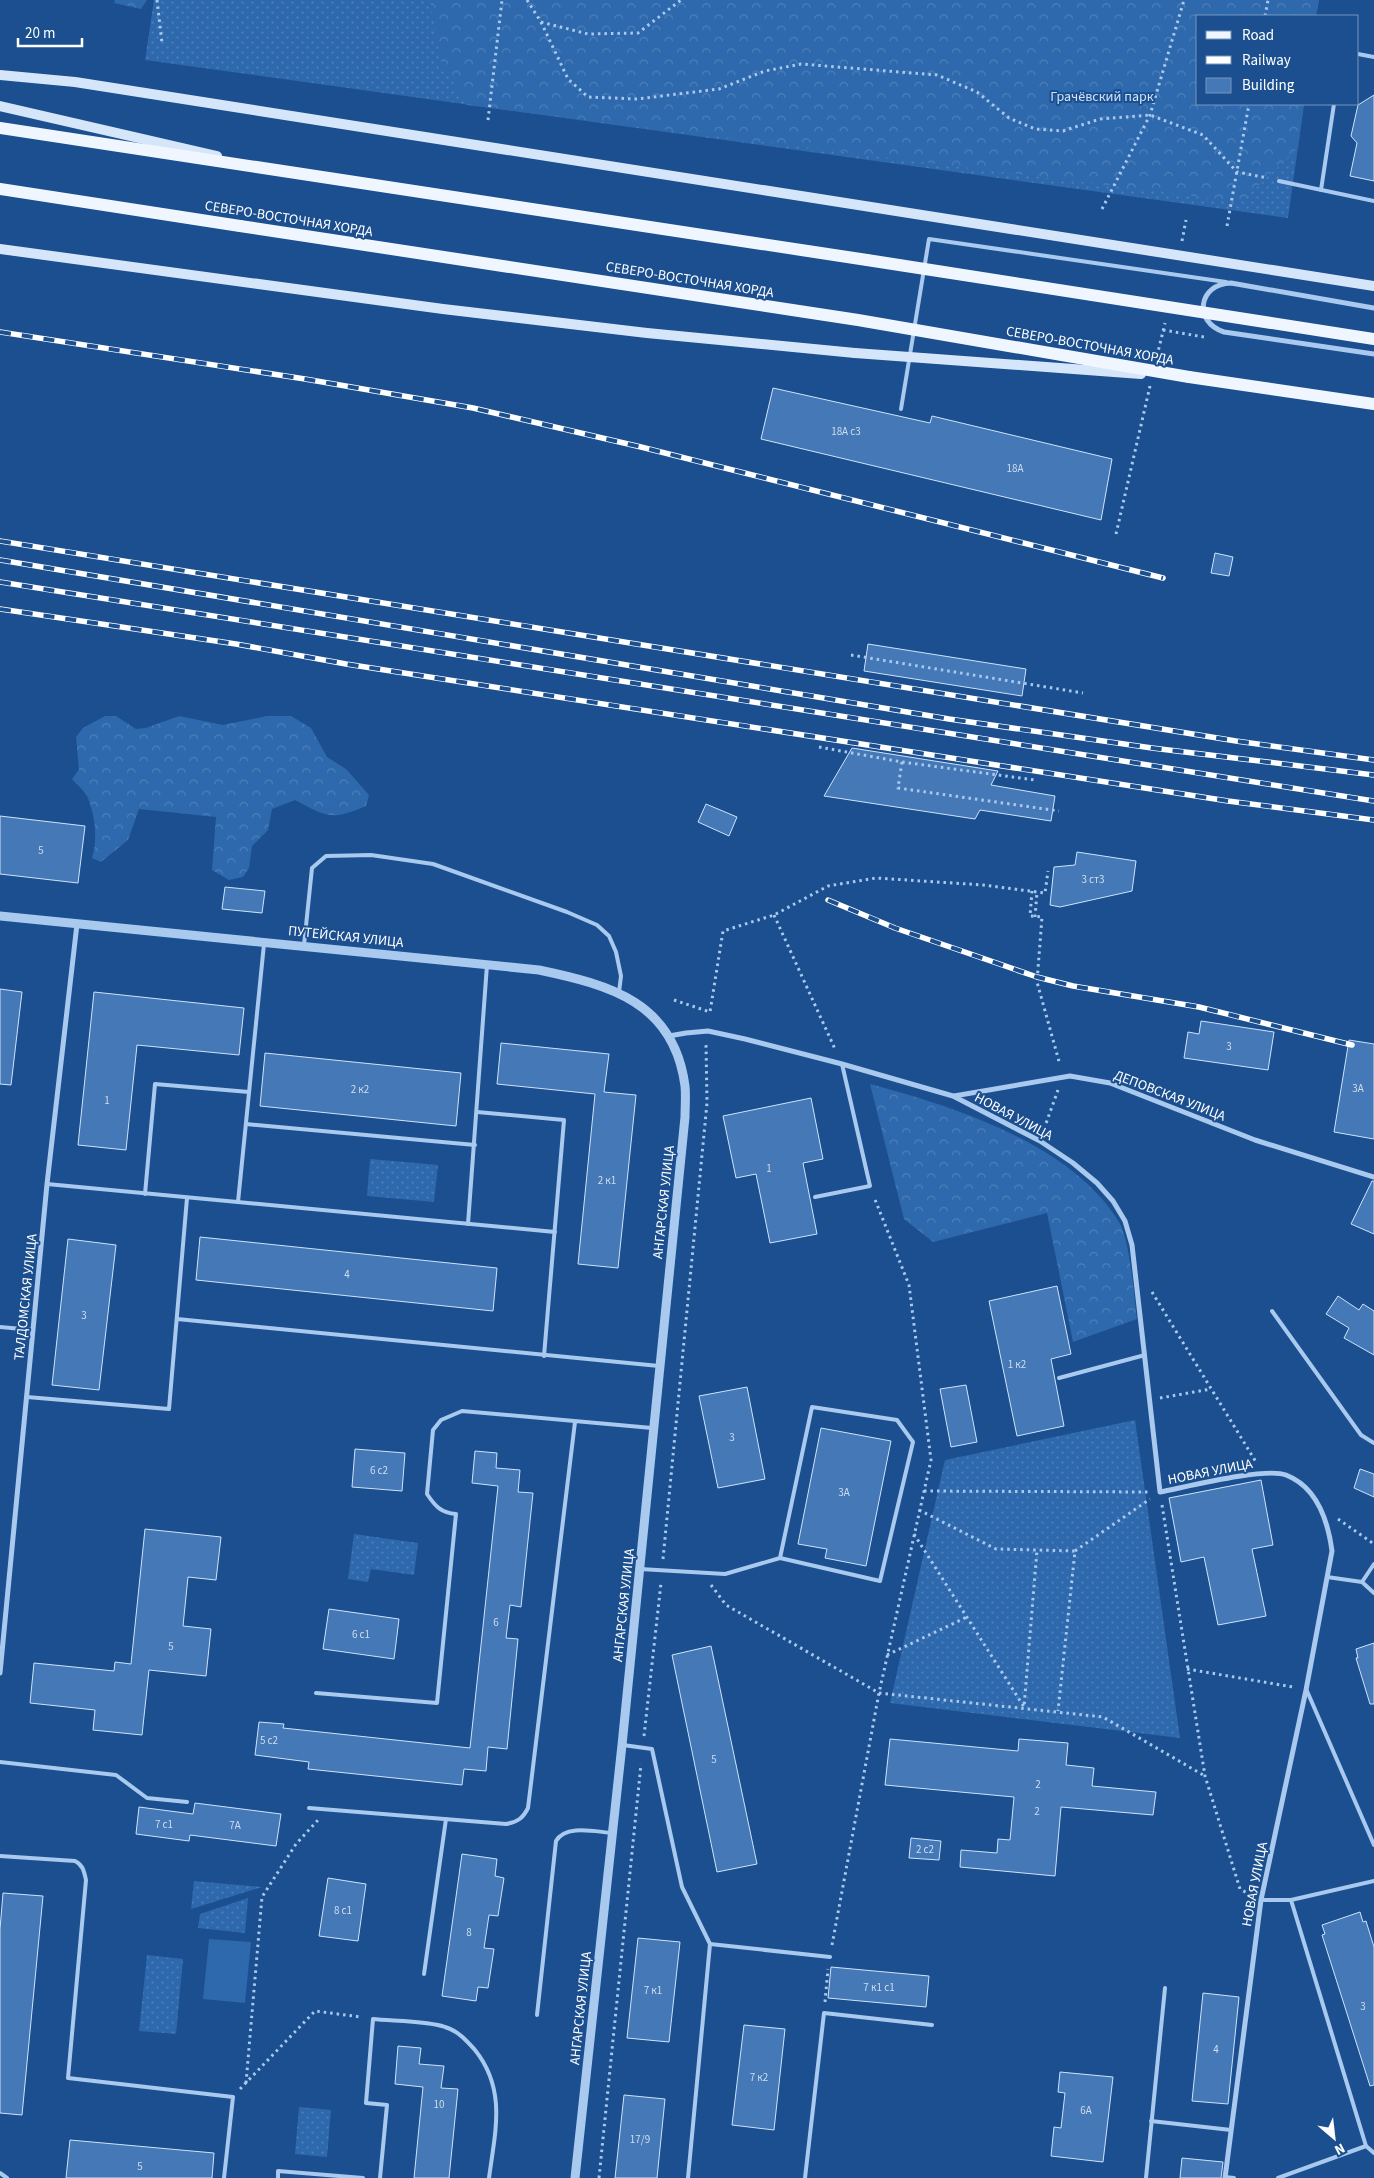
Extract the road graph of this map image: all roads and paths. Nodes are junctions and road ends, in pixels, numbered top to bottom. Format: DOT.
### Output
graph roads {
  1 [pos="157,0"];
  2 [pos="502,0"];
  3 [pos="527,0"];
  4 [pos="681,0"];
  5 [pos="1184,0"];
  6 [pos="1268,0"];
  7 [pos="1265,15"];
  8 [pos="541,22"];
  9 [pos="162,43"];
  10 [pos="1359,54"];
  11 [pos="1374,57"];
  12 [pos="0,75"];
  13 [pos="1249,105"];
  14 [pos="1334,105"];
  15 [pos="0,106"];
  16 [pos="1150,115"];
  17 [pos="488,120"];
  18 [pos="0,128"];
  19 [pos="288,172"];
  20 [pos="1237,172"];
  21 [pos="1279,181"];
  22 [pos="0,189"];
  23 [pos="1321,190"];
  24 [pos="1374,201"];
  25 [pos="1102,209"];
  26 [pos="1227,226"];
  27 [pos="0,249"];
  28 [pos="1231,283"];
  29 [pos="1374,286"];
  30 [pos="1374,308"];
  31 [pos="1167,314"];
  32 [pos="1374,339"];
  33 [pos="1374,354"];
  34 [pos="1157,358"];
  35 [pos="1189,377"];
  36 [pos="1150,385"];
  37 [pos="1374,404"];
  38 [pos="901,409"];
  39 [pos="1116,534"];
  40 [pos="851,655"];
  41 [pos="1083,693"];
  42 [pos="819,746"];
  43 [pos="902,762"];
  44 [pos="1035,780"];
  45 [pos="1059,811"];
  46 [pos="1048,871"];
  47 [pos="1032,892"];
  48 [pos="1037,892"];
  49 [pos="774,915"];
  50 [pos="0,916"];
  51 [pos="1035,917"];
  52 [pos="77,924"];
  53 [pos="264,942"];
  54 [pos="304,945"];
  55 [pos="487,965"];
  56 [pos="619,992"];
  57 [pos="674,1000"];
  58 [pos="669,1036"];
  59 [pos="706,1044"];
  60 [pos="842,1064"];
  61 [pos="1063,1077"];
  62 [pos="249,1092"];
  63 [pos="953,1096"];
  64 [pos="477,1112"];
  65 [pos="246,1124"];
  66 [pos="1040,1141"];
  67 [pos="474,1145"];
  68 [pos="1374,1176"];
  69 [pos="47,1184"];
  70 [pos="870,1186"];
  71 [pos="145,1194"];
  72 [pos="815,1197"];
  73 [pos="187,1198"];
  74 [pos="238,1202"];
  75 [pos="468,1224"];
  76 [pos="555,1232"];
  77 [pos="1151,1291"];
  78 [pos="1272,1311"];
  79 [pos="177,1319"];
  80 [pos="0,1326"];
  81 [pos="33,1330"];
  82 [pos="1145,1355"];
  83 [pos="544,1356"];
  84 [pos="661,1367"];
  85 [pos="1058,1378"];
  86 [pos="1211,1389"];
  87 [pos="26,1397"];
  88 [pos="1150,1400"];
  89 [pos="575,1422"];
  90 [pos="654,1428"];
  91 [pos="1374,1443"];
  92 [pos="1263,1473"];
  93 [pos="924,1491"];
  94 [pos="1160,1492"];
  95 [pos="1320,1506"];
  96 [pos="919,1510"];
  97 [pos="914,1534"];
  98 [pos="1374,1544"];
  99 [pos="1037,1550"];
  100 [pos="1075,1551"];
  101 [pos="780,1558"];
  102 [pos="1374,1564"];
  103 [pos="640,1570"];
  104 [pos="662,1571"];
  105 [pos="701,1573"];
  106 [pos="1327,1576"];
  107 [pos="1362,1582"];
  108 [pos="1374,1593"];
  109 [pos="966,1617"];
  110 [pos="887,1655"];
  111 [pos="1187,1669"];
  112 [pos="0,1673"];
  113 [pos="1306,1690"];
  114 [pos="879,1692"];
  115 [pos="316,1693"];
  116 [pos="1024,1707"];
  117 [pos="1058,1711"];
  118 [pos="622,1745"];
  119 [pos="643,1748"];
  120 [pos="0,1762"];
  121 [pos="1204,1776"];
  122 [pos="187,1802"];
  123 [pos="309,1808"];
  124 [pos="328,1810"];
  125 [pos="446,1819"];
  126 [pos="613,1833"];
  127 [pos="1374,1844"];
  128 [pos="0,1856"];
  129 [pos="1374,1881"];
  130 [pos="1260,1900"];
  131 [pos="1291,1900"];
  132 [pos="710,1944"];
  133 [pos="830,1957"];
  134 [pos="424,1974"];
  135 [pos="1165,1988"];
  136 [pos="824,2013"];
  137 [pos="537,2015"];
  138 [pos="373,2019"];
  139 [pos="932,2025"];
  140 [pos="246,2083"];
  141 [pos="233,2096"];
  142 [pos="1152,2121"];
  143 [pos="1231,2130"];
  144 [pos="1366,2146"];
  145 [pos="1374,2153"];
  146 [pos="0,2173"];
  147 [pos="7,2178"];
  148 [pos="224,2178"];
  149 [pos="278,2178"];
  150 [pos="363,2178"];
  151 [pos="380,2178"];
  152 [pos="489,2178"];
  153 [pos="575,2178"];
  154 [pos="599,2178"];
  155 [pos="688,2178"];
  156 [pos="805,2178"];
  157 [pos="1146,2178"];
  158 [pos="1225,2178"];
  159 [pos="1234,2178"];
  160 [pos="1278,2178"];
  1 -- 9 [label="path"];
  2 -- 17 [label="path"];
  3 -- 8 [label="path"];
  4 -- 8 [label="path"];
  5 -- 16 [label="path"];
  6 -- 7 [label="path"];
  8 -- 16 [label="path"];
  10 -- 11 [label="lane"];
  12 -- 29 [label="main road, bridge"];
  13 -- 20 [label="path"];
  14 -- 23 [label="lane"];
  15 -- 19 [label="main road"];
  16 -- 20 [label="path"];
  16 -- 25 [label="path"];
  18 -- 19 [label="main road"];
  19 -- 32 [label="main road, bridge"];
  20 -- 21 [label="path"];
  20 -- 26 [label="path"];
  21 -- 23 [label="lane"];
  22 -- 35 [label="main road, СЕВЕРО-ВОСТОЧНАЯ ХОРДА, bridge"];
  23 -- 24 [label="lane"];
  27 -- 35 [label="main road, bridge"];
  28 -- 30 [label="street"];
  28 -- 33 [label="street"];
  28 -- 38 [label="lane"];
  31 -- 34 [label="path"];
  35 -- 37 [label="main road, СЕВЕРО-ВОСТОЧНАЯ ХОРДА"];
  36 -- 39 [label="path"];
  40 -- 41 [label="path"];
  42 -- 43 [label="path"];
  43 -- 44 [label="path"];
  43 -- 45 [label="path"];
  46 -- 48 [label="path"];
  47 -- 48 [label="path"];
  47 -- 49 [label="path"];
  47 -- 51 [label="path"];
  48 -- 51 [label="path"];
  49 -- 57 [label="path"];
  49 -- 60 [label="path"];
  50 -- 52 [label="street, ПУТЕЙСКАЯ УЛИЦА"];
  51 -- 61 [label="path"];
  52 -- 53 [label="street, ПУТЕЙСКАЯ УЛИЦА"];
  52 -- 69 [label="street, ТАЛДОМСКАЯ УЛИЦА"];
  53 -- 54 [label="street, ПУТЕЙСКАЯ УЛИЦА"];
  53 -- 62 [label="lane"];
  54 -- 55 [label="street, ПУТЕЙСКАЯ УЛИЦА"];
  54 -- 56 [label="lane"];
  55 -- 56 [label="street, ПУТЕЙСКАЯ УЛИЦА"];
  55 -- 64 [label="lane"];
  56 -- 58 [label="street, ПУТЕЙСКАЯ УЛИЦА"];
  58 -- 60 [label="street, НОВАЯ УЛИЦА"];
  58 -- 84 [label="street, АНГАРСКАЯ УЛИЦА"];
  59 -- 104 [label="path"];
  60 -- 63 [label="street, НОВАЯ УЛИЦА"];
  60 -- 70 [label="lane"];
  61 -- 63 [label="street, ДЕПОВСКАЯ УЛИЦА"];
  61 -- 66 [label="path"];
  61 -- 68 [label="street, ДЕПОВСКАЯ УЛИЦА"];
  62 -- 65 [label="lane"];
  62 -- 71 [label="lane"];
  63 -- 66 [label="street, НОВАЯ УЛИЦА"];
  64 -- 67 [label="lane"];
  64 -- 76 [label="lane"];
  65 -- 67 [label="lane"];
  65 -- 74 [label="lane"];
  66 -- 82 [label="street, НОВАЯ УЛИЦА"];
  67 -- 75 [label="lane"];
  69 -- 71 [label="lane"];
  69 -- 81 [label="street, ТАЛДОМСКАЯ УЛИЦА"];
  70 -- 72 [label="lane"];
  70 -- 93 [label="path"];
  71 -- 73 [label="lane"];
  73 -- 74 [label="lane"];
  73 -- 79 [label="lane"];
  74 -- 75 [label="lane"];
  75 -- 76 [label="lane"];
  76 -- 83 [label="lane"];
  77 -- 86 [label="path"];
  78 -- 91 [label="lane"];
  79 -- 83 [label="lane"];
  79 -- 87 [label="lane"];
  80 -- 81 [label="lane"];
  81 -- 87 [label="street, ТАЛДОМСКАЯ УЛИЦА"];
  82 -- 85 [label="lane"];
  82 -- 88 [label="street, НОВАЯ УЛИЦА"];
  83 -- 84 [label="lane"];
  84 -- 90 [label="street, АНГАРСКАЯ УЛИЦА"];
  86 -- 88 [label="path"];
  86 -- 92 [label="path"];
  87 -- 112 [label="street, ТАЛДОМСКАЯ УЛИЦА"];
  88 -- 94 [label="street, НОВАЯ УЛИЦА"];
  89 -- 90 [label="lane"];
  89 -- 115 [label="lane"];
  89 -- 125 [label="lane"];
  90 -- 103 [label="street, АНГАРСКАЯ УЛИЦА"];
  92 -- 94 [label="street, НОВАЯ УЛИЦА"];
  92 -- 95 [label="street, НОВАЯ УЛИЦА"];
  93 -- 94 [label="path"];
  93 -- 96 [label="path"];
  94 -- 100 [label="path"];
  94 -- 111 [label="path"];
  95 -- 98 [label="path"];
  95 -- 106 [label="street, НОВАЯ УЛИЦА"];
  96 -- 97 [label="path"];
  96 -- 99 [label="path"];
  97 -- 109 [label="path"];
  97 -- 110 [label="path"];
  99 -- 100 [label="path"];
  99 -- 116 [label="path"];
  100 -- 117 [label="path"];
  101 -- 101 [label="lane"];
  101 -- 105 [label="lane"];
  102 -- 107 [label="lane"];
  103 -- 104 [label="lane"];
  103 -- 118 [label="street, АНГАРСКАЯ УЛИЦА"];
  104 -- 105 [label="lane"];
  104 -- 119 [label="path"];
  105 -- 114 [label="path"];
  106 -- 107 [label="lane"];
  106 -- 113 [label="street, НОВАЯ УЛИЦА"];
  107 -- 108 [label="lane"];
  109 -- 110 [label="path"];
  109 -- 116 [label="path"];
  110 -- 114 [label="path"];
  111 -- 113 [label="path"];
  111 -- 121 [label="path"];
  113 -- 127 [label="lane"];
  113 -- 130 [label="street, НОВАЯ УЛИЦА"];
  114 -- 116 [label="path"];
  114 -- 133 [label="path"];
  116 -- 117 [label="path"];
  117 -- 121 [label="path"];
  118 -- 119 [label="lane"];
  118 -- 126 [label="street, АНГАРСКАЯ УЛИЦА"];
  119 -- 132 [label="lane"];
  119 -- 154 [label="path"];
  120 -- 122 [label="lane"];
  121 -- 130 [label="path"];
  123 -- 124 [label="lane"];
  124 -- 125 [label="lane"];
  124 -- 140 [label="path"];
  125 -- 134 [label="lane"];
  126 -- 137 [label="lane"];
  126 -- 153 [label="street, АНГАРСКАЯ УЛИЦА"];
  128 -- 141 [label="lane"];
  129 -- 131 [label="lane"];
  130 -- 131 [label="lane"];
  130 -- 143 [label="street, НОВАЯ УЛИЦА"];
  131 -- 144 [label="lane"];
  132 -- 133 [label="lane"];
  132 -- 155 [label="lane"];
  133 -- 136 [label="path"];
  135 -- 142 [label="lane"];
  136 -- 139 [label="lane"];
  136 -- 156 [label="lane"];
  138 -- 140 [label="path"];
  138 -- 151 [label="lane"];
  138 -- 152 [label="lane"];
  140 -- 141 [label="path"];
  141 -- 148 [label="lane"];
  142 -- 143 [label="lane"];
  142 -- 157 [label="lane"];
  143 -- 158 [label="street, НОВАЯ УЛИЦА"];
  144 -- 145 [label="lane"];
  144 -- 160 [label="lane"];
  146 -- 147 [label="lane"];
  149 -- 150 [label="lane"];
  158 -- 159 [label="lane"];
}
